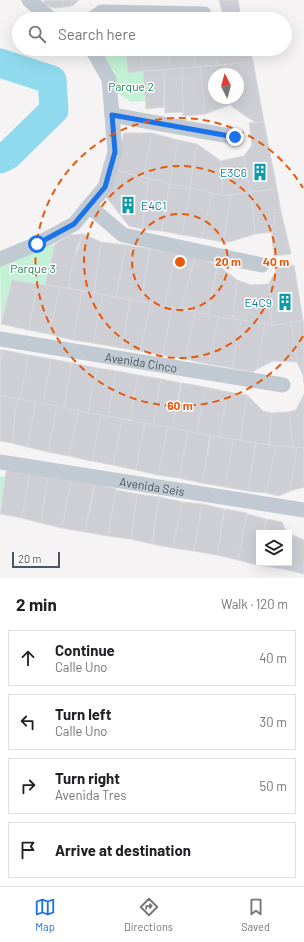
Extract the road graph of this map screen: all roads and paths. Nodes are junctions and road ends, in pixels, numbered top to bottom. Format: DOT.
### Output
graph roads {
  1 [pos="29,0"];
  2 [pos="43,12"];
  3 [pos="96,56"];
  4 [pos="112,115"];
  5 [pos="235,137"];
  6 [pos="89,206"];
  7 [pos="0,259"];
  8 [pos="262,265"];
  9 [pos="0,339"];
  10 [pos="283,385"];
  11 [pos="0,462"];
  12 [pos="304,510"];
  1 -- 2 [label="street"];
  3 -- 4 [label="street"];
  4 -- 5 [label="street"];
  4 -- 6 [label="street"];
  6 -- 7 [label="street"];
  6 -- 8 [label="street"];
  9 -- 10 [label="street, Avenida Cinco"];
  11 -- 12 [label="street, Avenida Seis"];
}
